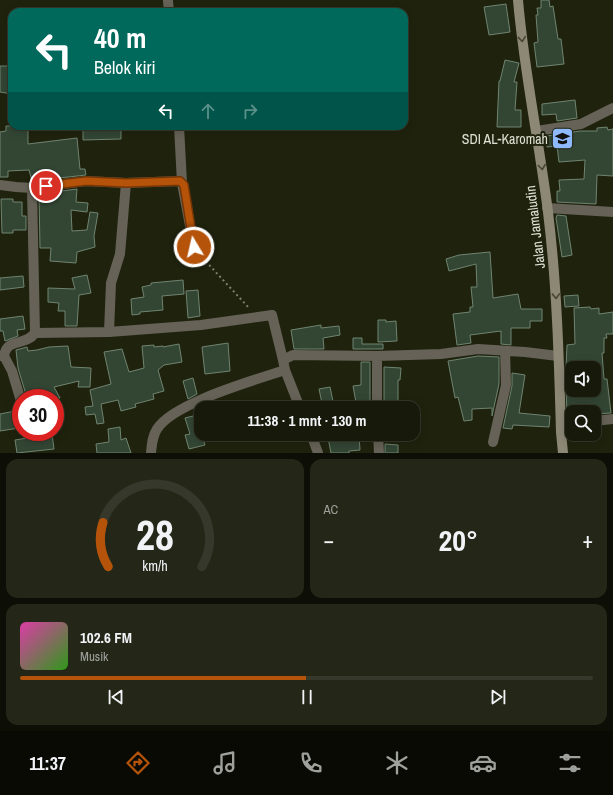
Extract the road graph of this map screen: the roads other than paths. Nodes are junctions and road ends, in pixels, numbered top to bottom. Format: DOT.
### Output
graph roads {
  1 [pos="518,0"];
  2 [pos="613,108"];
  3 [pos="179,130"];
  4 [pos="537,131"];
  5 [pos="126,183"];
  6 [pos="182,183"];
  7 [pos="0,185"];
  8 [pos="32,188"];
  9 [pos="547,208"];
  10 [pos="613,212"];
  11 [pos="194,247"];
  12 [pos="109,332"];
  13 [pos="35,333"];
  14 [pos="505,351"];
  15 [pos="2,356"];
  16 [pos="376,356"];
  17 [pos="558,356"];
  18 [pos="283,360"];
  19 [pos="285,370"];
  20 [pos="17,389"];
  21 [pos="297,401"];
  22 [pos="377,401"];
  23 [pos="613,419"];
  24 [pos="601,420"];
  25 [pos="565,427"];
  26 [pos="561,428"];
  27 [pos="314,441"];
  28 [pos="378,441"];
  29 [pos="493,442"];
  30 [pos="151,453"];
  31 [pos="318,453"];
  32 [pos="378,453"];
  33 [pos="563,453"];
  1 -- 4 [label="street, Jalan Jamaludin, one-way"];
  2 -- 4 [label="street"];
  3 -- 6 [label="street"];
  4 -- 9 [label="street, Jalan Jamaludin, one-way"];
  5 -- 6 [label="street"];
  5 -- 8 [label="street"];
  5 -- 12 [label="street"];
  6 -- 11 [label="street"];
  7 -- 8 [label="street"];
  8 -- 13 [label="street"];
  9 -- 10 [label="street"];
  9 -- 17 [label="street, Jalan Jamaludin, one-way"];
  12 -- 13 [label="street"];
  12 -- 18 [label="street"];
  13 -- 15 [label="street"];
  14 -- 16 [label="street"];
  14 -- 17 [label="street"];
  14 -- 29 [label="street"];
  15 -- 20 [label="street"];
  16 -- 18 [label="street"];
  16 -- 22 [label="street"];
  17 -- 26 [label="street, Jalan Jamaludin"];
  18 -- 19 [label="street"];
  19 -- 21 [label="street"];
  19 -- 30 [label="street"];
  23 -- 24 [label="street"];
  25 -- 26 [label="street"];
  26 -- 33 [label="street, Jalan Jamaludin"];
  27 -- 31 [label="street"];
  28 -- 32 [label="street"];
}
